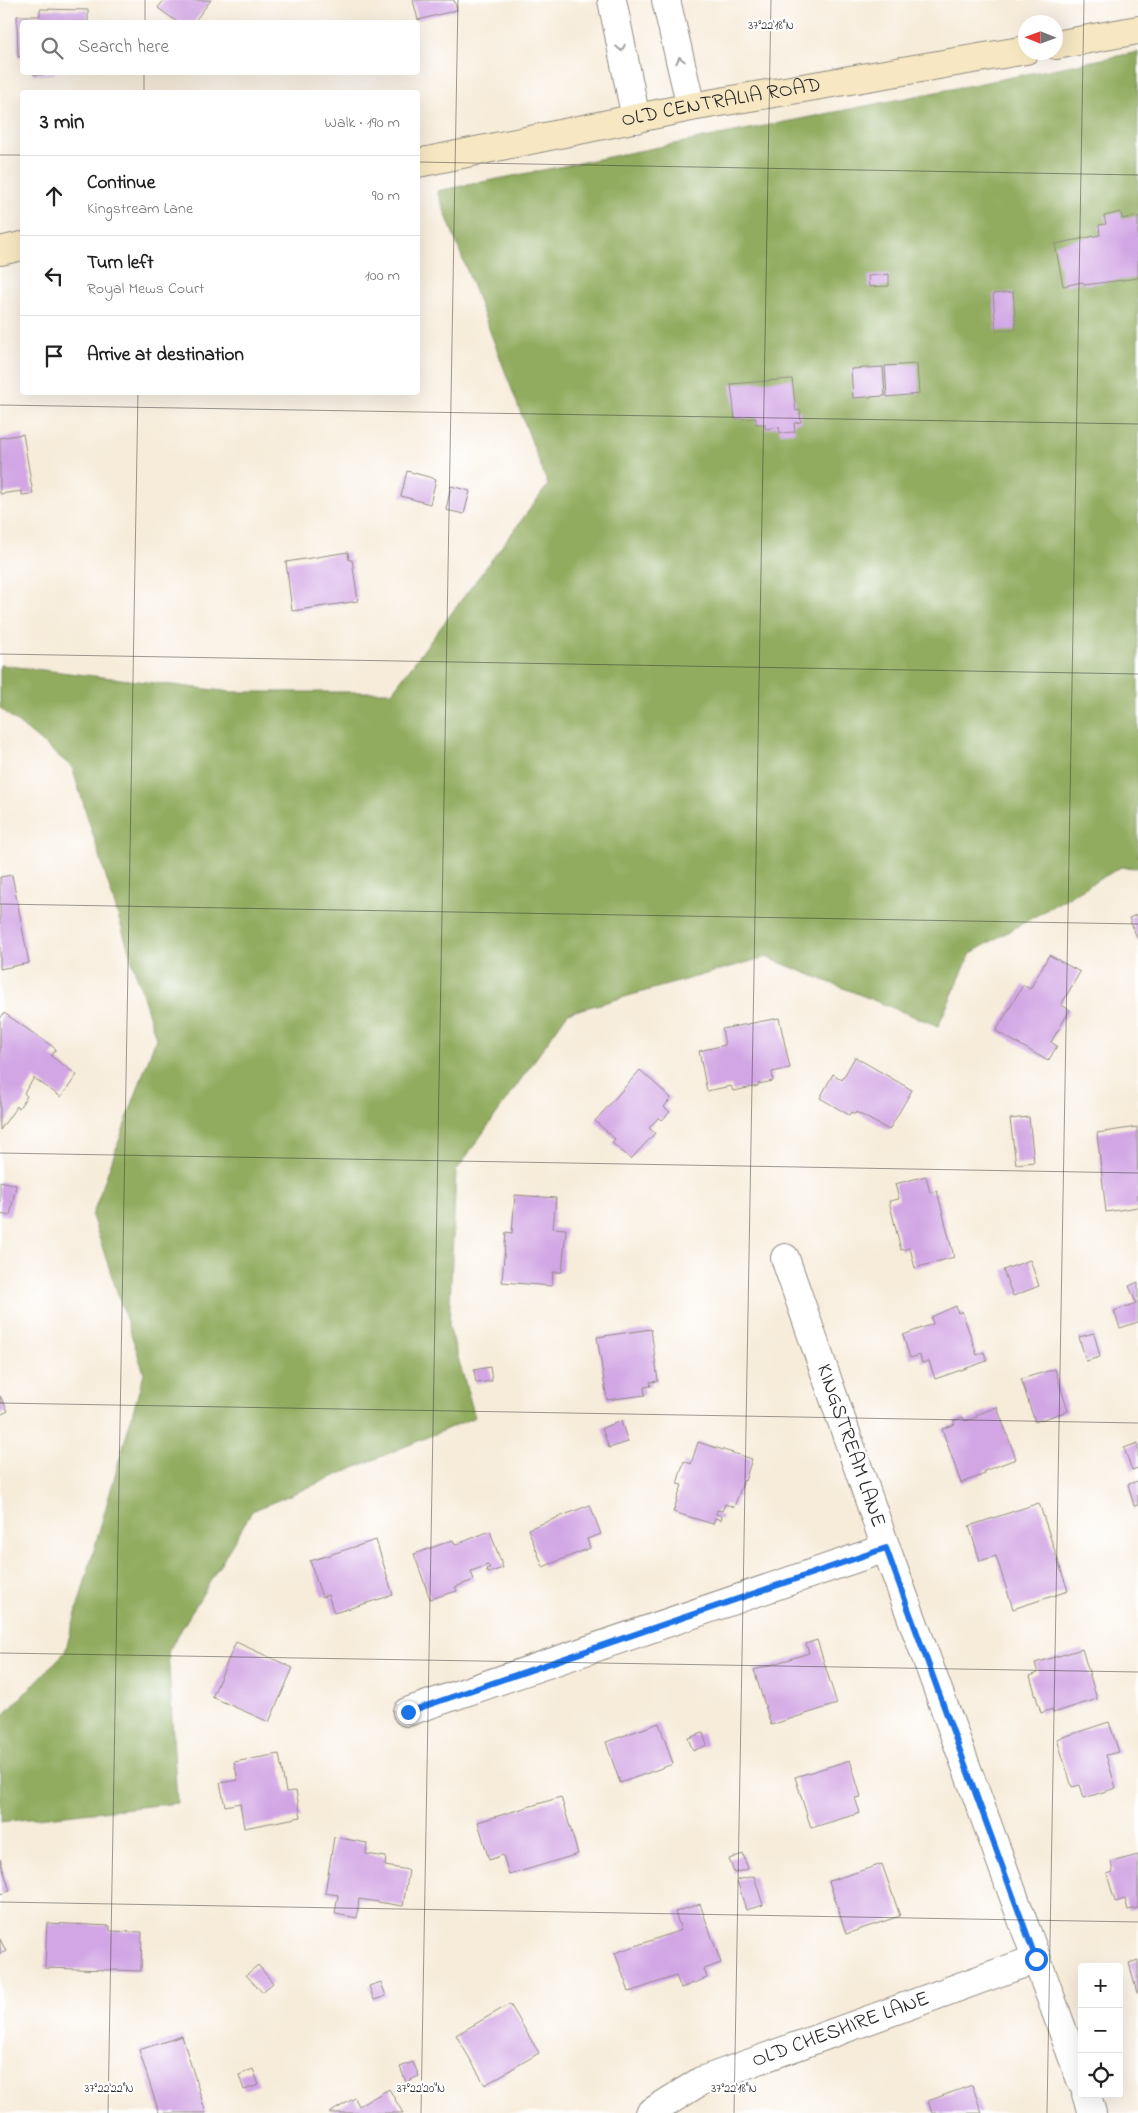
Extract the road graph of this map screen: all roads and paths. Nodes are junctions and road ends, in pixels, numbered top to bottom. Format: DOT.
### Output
graph roads {
  1 [pos="612,0"];
  2 [pos="666,0"];
  3 [pos="1138,30"];
  4 [pos="1063,44"];
  5 [pos="1018,51"];
  6 [pos="691,107"];
  7 [pos="636,119"];
  8 [pos="420,163"];
  9 [pos="20,246"];
  10 [pos="0,251"];
  11 [pos="785,1258"];
  12 [pos="886,1548"];
  13 [pos="408,1712"];
  14 [pos="1036,1959"];
  15 [pos="1078,2072"];
  16 [pos="1087,2098"];
  17 [pos="650,2113"];
  18 [pos="1092,2113"];
  1 -- 7 [label="street, one-way"];
  6 -- 2 [label="street, one-way"];
  3 -- 4 [label="street"];
  5 -- 6 [label="street, OLD CENTRALIA ROAD"];
  6 -- 7 [label="street, OLD CENTRALIA ROAD"];
  7 -- 8 [label="street, OLD CENTRALIA ROAD"];
  9 -- 10 [label="street"];
  11 -- 12 [label="street, KINGSTREAM LANE"];
  12 -- 13 [label="street"];
  12 -- 14 [label="street, KINGSTREAM LANE"];
  14 -- 15 [label="street, KINGSTREAM LANE"];
  14 -- 17 [label="street, OLD CHESHIRE LANE"];
  16 -- 18 [label="street"];
}
